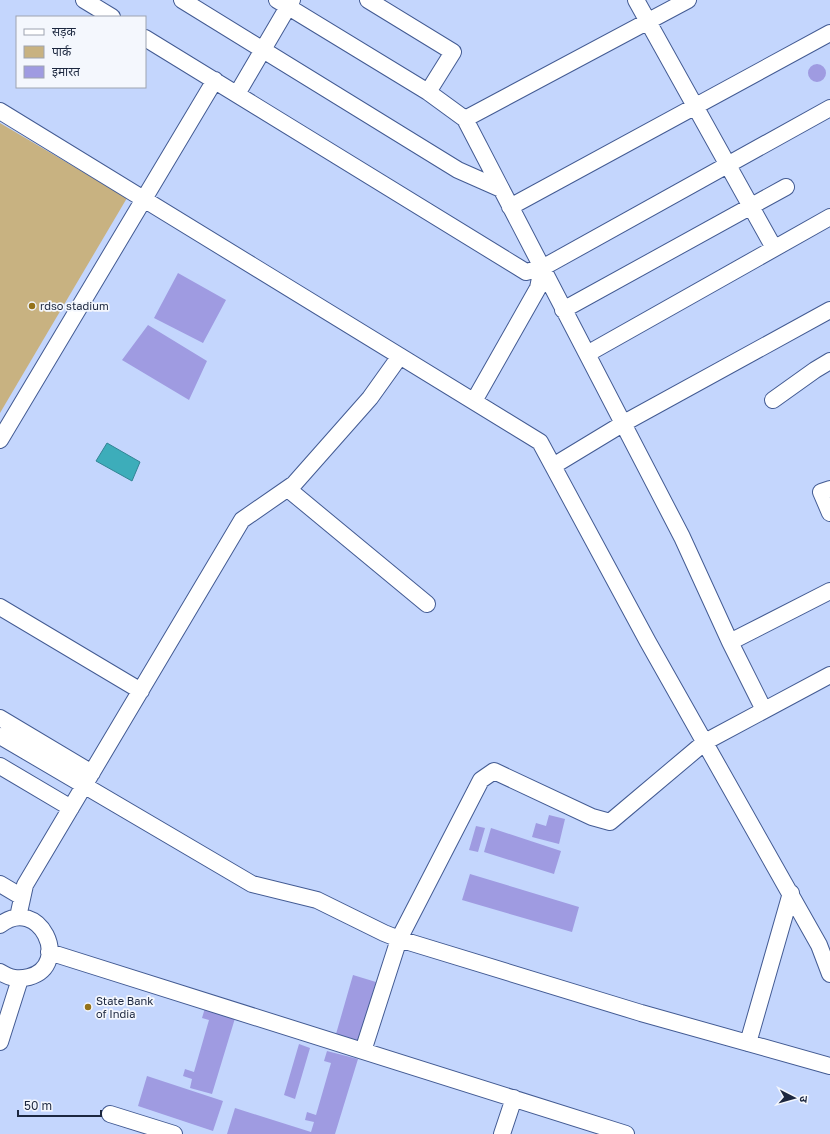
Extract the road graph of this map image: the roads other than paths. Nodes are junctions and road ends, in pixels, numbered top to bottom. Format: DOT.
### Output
graph roads {
  1 [pos="84,0"];
  2 [pos="182,0"];
  3 [pos="368,0"];
  4 [pos="636,0"];
  5 [pos="688,0"];
  6 [pos="286,2"];
  7 [pos="110,16"];
  8 [pos="648,21"];
  9 [pos="830,33"];
  10 [pos="146,39"];
  11 [pos="263,50"];
  12 [pos="215,80"];
  13 [pos="428,92"];
  14 [pos="237,94"];
  15 [pos="696,106"];
  16 [pos="830,108"];
  17 [pos="0,111"];
  18 [pos="465,120"];
  19 [pos="728,165"];
  20 [pos="786,187"];
  21 [pos="501,189"];
  22 [pos="144,199"];
  23 [pos="751,205"];
  24 [pos="510,207"];
  25 [pos="830,217"];
  26 [pos="774,248"];
  27 [pos="542,268"];
  28 [pos="563,310"];
  29 [pos="830,310"];
  30 [pos="587,354"];
  31 [pos="400,356"];
  32 [pos="830,361"];
  33 [pos="773,400"];
  34 [pos="474,401"];
  35 [pos="624,423"];
  36 [pos="0,440"];
  37 [pos="553,466"];
  38 [pos="288,489"];
  39 [pos="830,489"];
  40 [pos="830,513"];
  41 [pos="830,591"];
  42 [pos="427,604"];
  43 [pos="0,607"];
  44 [pos="730,642"];
  45 [pos="830,675"];
  46 [pos="141,691"];
  47 [pos="764,710"];
  48 [pos="0,718"];
  49 [pos="0,736"];
  50 [pos="705,742"];
  51 [pos="0,766"];
  52 [pos="88,780"];
  53 [pos="71,808"];
  54 [pos="0,884"];
  55 [pos="791,893"];
  56 [pos="22,897"];
  57 [pos="18,917"];
  58 [pos="0,925"];
  59 [pos="400,939"];
  60 [pos="49,952"];
  61 [pos="0,972"];
  62 [pos="830,974"];
  63 [pos="20,979"];
  64 [pos="0,1042"];
  65 [pos="748,1043"];
  66 [pos="363,1051"];
  67 [pos="830,1066"];
  68 [pos="514,1098"];
  69 [pos="110,1114"];
  70 [pos="174,1134"];
  71 [pos="502,1134"];
  72 [pos="626,1134"];
  1 -- 7 [label="street"];
  2 -- 11 [label="street"];
  3 -- 13 [label="street"];
  4 -- 8 [label="street"];
  5 -- 8 [label="street"];
  6 -- 11 [label="street"];
  6 -- 13 [label="street"];
  8 -- 15 [label="street"];
  8 -- 18 [label="street"];
  9 -- 15 [label="street"];
  10 -- 12 [label="street"];
  11 -- 14 [label="street"];
  11 -- 21 [label="street"];
  12 -- 14 [label="street"];
  12 -- 22 [label="street"];
  13 -- 18 [label="street"];
  14 -- 27 [label="street"];
  15 -- 19 [label="street"];
  15 -- 24 [label="street"];
  16 -- 19 [label="street"];
  17 -- 22 [label="street"];
  18 -- 21 [label="street"];
  19 -- 23 [label="street"];
  19 -- 27 [label="street"];
  20 -- 23 [label="street"];
  21 -- 24 [label="street"];
  22 -- 31 [label="street"];
  22 -- 36 [label="street"];
  23 -- 26 [label="street"];
  23 -- 28 [label="street"];
  24 -- 27 [label="street"];
  25 -- 26 [label="street"];
  26 -- 30 [label="street"];
  27 -- 28 [label="street"];
  27 -- 34 [label="street"];
  28 -- 30 [label="street"];
  29 -- 35 [label="street"];
  30 -- 35 [label="street"];
  31 -- 34 [label="street"];
  31 -- 38 [label="street"];
  32 -- 33 [label="street"];
  34 -- 37 [label="street"];
  35 -- 37 [label="street"];
  35 -- 44 [label="street"];
  37 -- 50 [label="street"];
  38 -- 42 [label="street"];
  38 -- 46 [label="street"];
  39 -- 40 [label="street"];
  41 -- 44 [label="street"];
  43 -- 46 [label="street"];
  44 -- 47 [label="street"];
  45 -- 47 [label="street"];
  46 -- 52 [label="street"];
  47 -- 50 [label="street"];
  48 -- 52 [label="street"];
  49 -- 52 [label="street"];
  50 -- 55 [label="street"];
  50 -- 59 [label="street"];
  51 -- 53 [label="street"];
  52 -- 53 [label="street"];
  52 -- 59 [label="street"];
  53 -- 56 [label="street"];
  54 -- 56 [label="street"];
  55 -- 62 [label="street"];
  55 -- 65 [label="street"];
  56 -- 57 [label="street"];
  57 -- 58 [label="street"];
  57 -- 60 [label="street"];
  59 -- 65 [label="street"];
  59 -- 66 [label="street"];
  60 -- 63 [label="street"];
  60 -- 66 [label="street"];
  61 -- 63 [label="street"];
  63 -- 64 [label="street"];
  65 -- 67 [label="street"];
  66 -- 68 [label="street"];
  68 -- 71 [label="street"];
  68 -- 72 [label="street"];
  69 -- 70 [label="street"];
}
